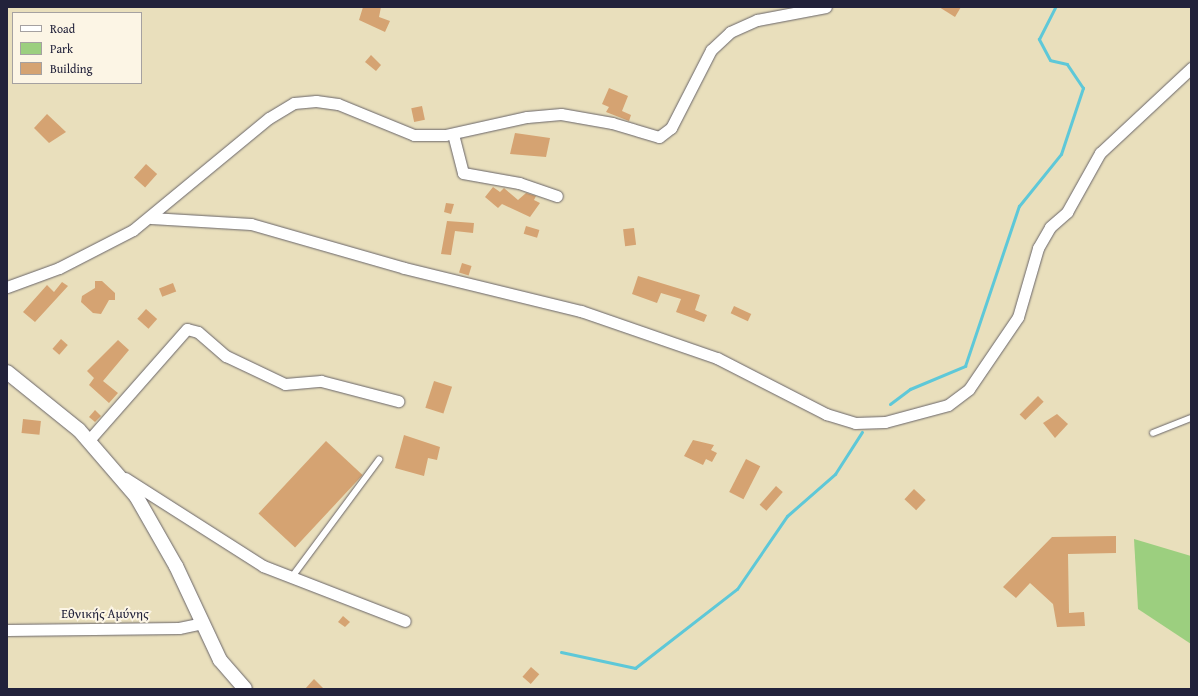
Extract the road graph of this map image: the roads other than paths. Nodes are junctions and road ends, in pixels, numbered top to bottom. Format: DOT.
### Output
graph roads {
  1 [pos="826,7"];
  2 [pos="1191,68"];
  3 [pos="453,134"];
  4 [pos="557,196"];
  5 [pos="151,218"];
  6 [pos="7,287"];
  7 [pos="7,372"];
  8 [pos="398,401"];
  9 [pos="1191,418"];
  10 [pos="1153,433"];
  11 [pos="89,440"];
  12 [pos="379,460"];
  13 [pos="121,475"];
  14 [pos="292,577"];
  15 [pos="405,621"];
  16 [pos="203,623"];
  17 [pos="7,630"];
  18 [pos="244,689"];
  1 -- 3 [label="street"];
  2 -- 5 [label="street"];
  3 -- 4 [label="street"];
  3 -- 5 [label="street"];
  5 -- 6 [label="street"];
  7 -- 11 [label="street"];
  8 -- 11 [label="street"];
  9 -- 10 [label="lane"];
  11 -- 13 [label="street"];
  12 -- 14 [label="lane"];
  13 -- 14 [label="street"];
  13 -- 16 [label="street"];
  14 -- 15 [label="street"];
  16 -- 17 [label="street, Εθνικής Αμύνης"];
  16 -- 18 [label="street"];
}
